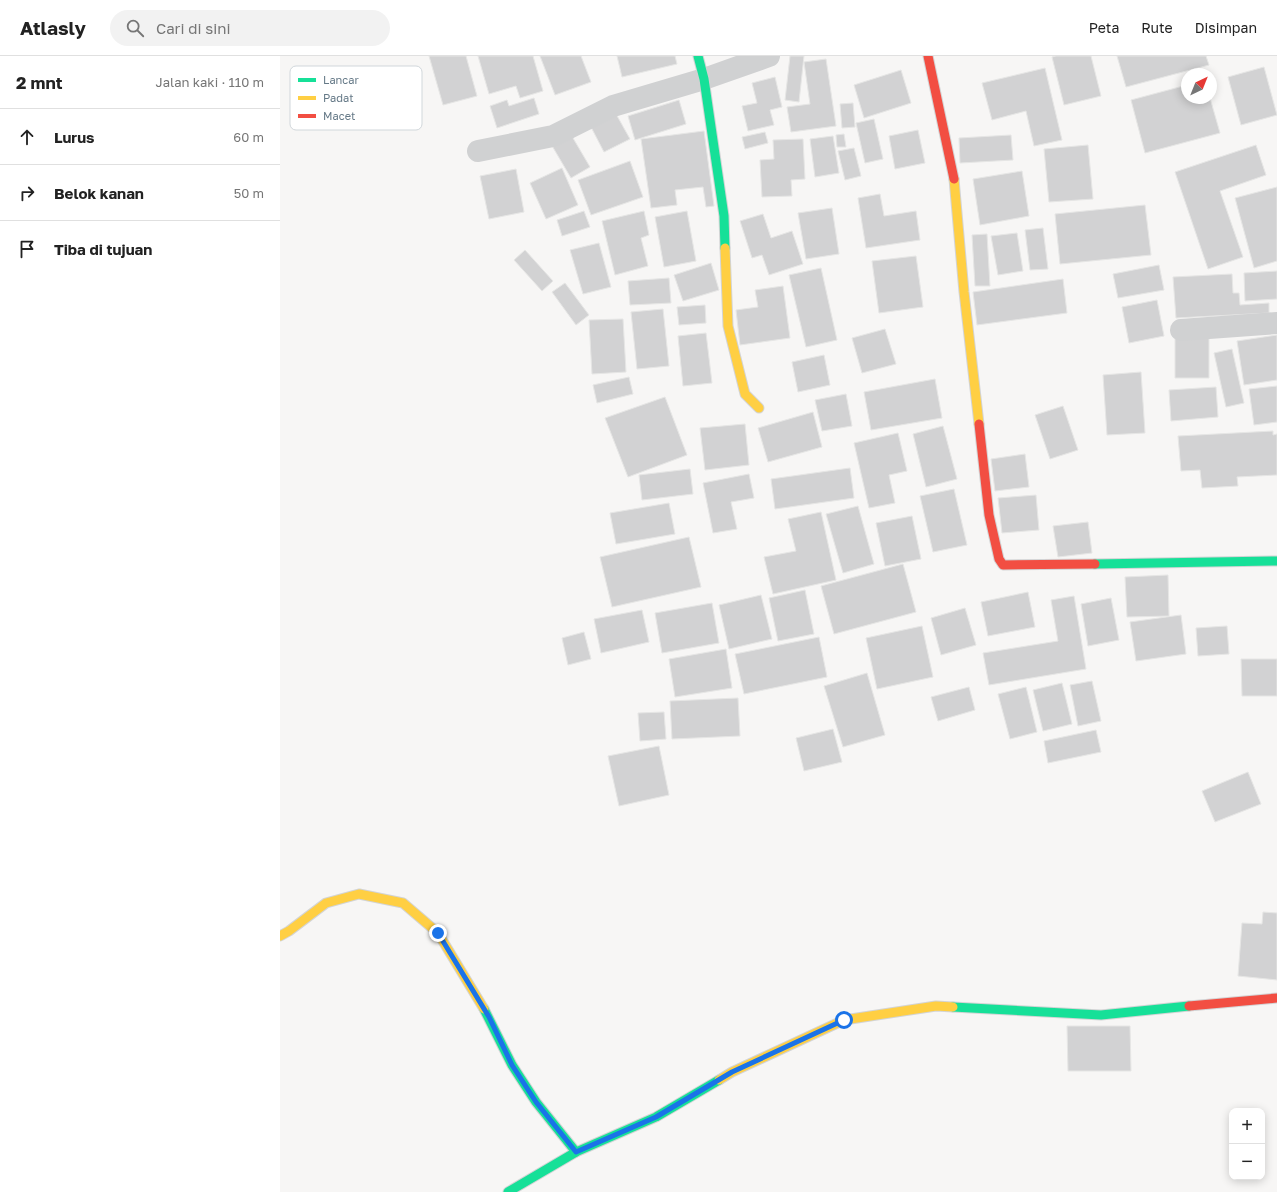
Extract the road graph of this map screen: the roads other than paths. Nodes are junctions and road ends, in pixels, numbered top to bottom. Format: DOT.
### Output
graph roads {
  1 [pos="698,56"];
  2 [pos="769,56"];
  3 [pos="928,56"];
  4 [pos="704,79"];
  5 [pos="478,151"];
  6 [pos="1277,323"];
  7 [pos="1181,330"];
  8 [pos="760,408"];
  9 [pos="1277,561"];
  10 [pos="280,936"];
  11 [pos="1277,998"];
  12 [pos="576,1152"];
  13 [pos="508,1192"];
  1 -- 4 [label="street"];
  2 -- 4 [label="street"];
  3 -- 9 [label="street"];
  4 -- 5 [label="street"];
  4 -- 8 [label="street"];
  6 -- 7 [label="street"];
  10 -- 12 [label="street"];
  11 -- 12 [label="street"];
  12 -- 13 [label="street"];
}
